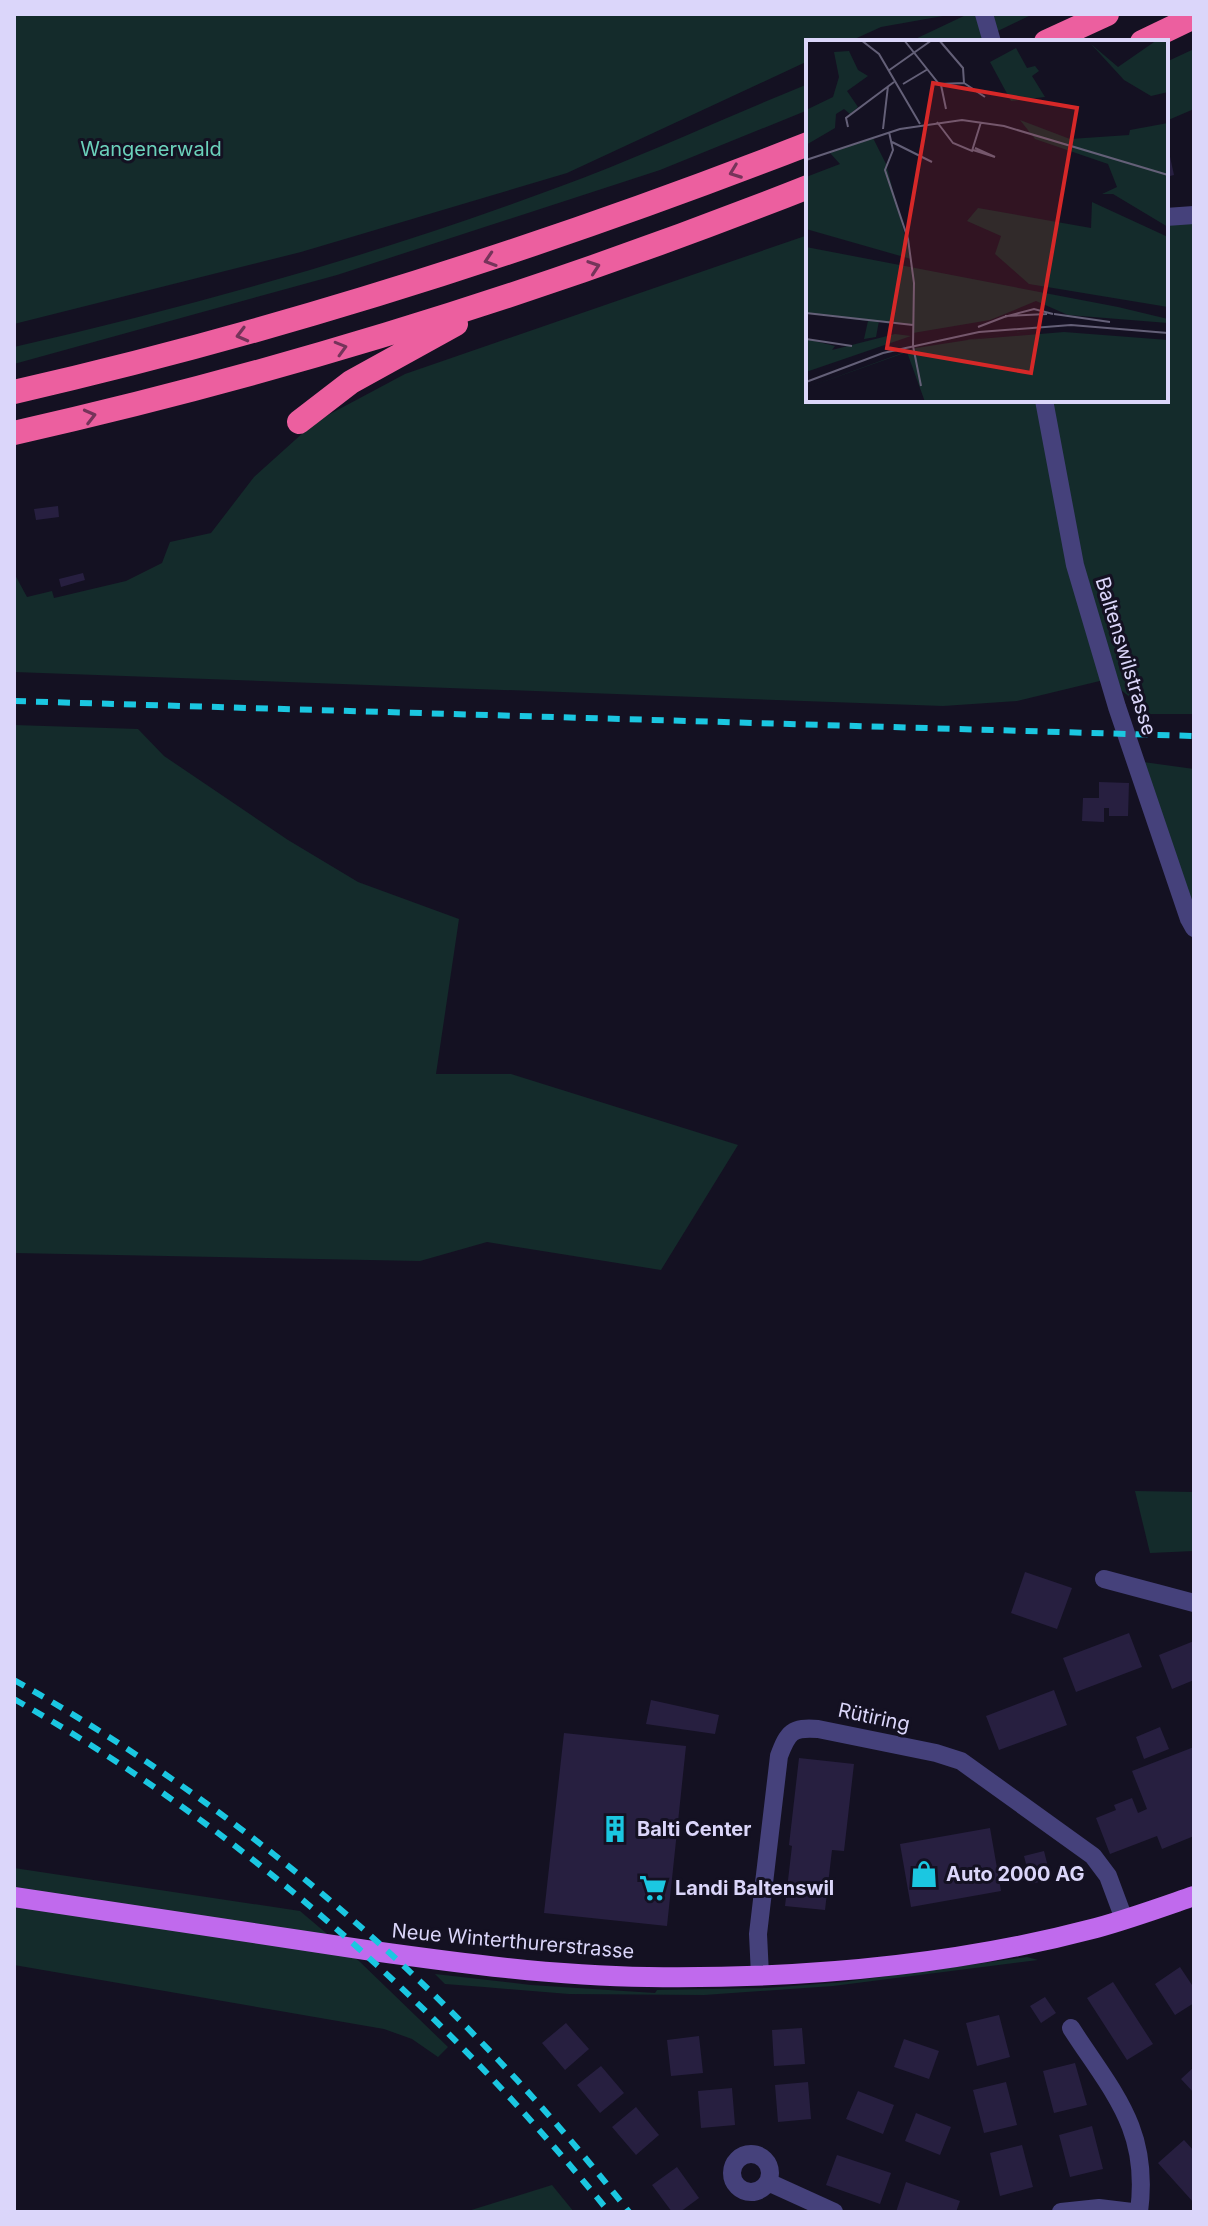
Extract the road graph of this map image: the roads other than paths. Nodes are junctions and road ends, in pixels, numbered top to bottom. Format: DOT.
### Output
graph roads {
  1 [pos="984,14"];
  2 [pos="1107,14"];
  3 [pos="1194,17"];
  4 [pos="991,40"];
  5 [pos="1050,40"];
  6 [pos="1146,40"];
  7 [pos="806,145"];
  8 [pos="806,188"];
  9 [pos="1194,215"];
  10 [pos="1168,217"];
  11 [pos="494,301"];
  12 [pos="14,392"];
  13 [pos="1044,402"];
  14 [pos="299,422"];
  15 [pos="14,433"];
  16 [pos="1191,923"];
  17 [pos="1104,1579"];
  18 [pos="1194,1603"];
  19 [pos="1194,1896"];
  20 [pos="14,1897"];
  21 [pos="1124,1919"];
  22 [pos="760,1975"];
  23 [pos="1071,2028"];
  24 [pos="768,2182"];
  25 [pos="834,2212"];
  26 [pos="1061,2212"];
  27 [pos="1132,2212"];
  28 [pos="1139,2212"];
  1 -- 4 [label="street"];
  2 -- 5 [label="highway"];
  3 -- 6 [label="highway"];
  7 -- 12 [label="highway, one-way"];
  11 -- 8 [label="highway, one-way"];
  9 -- 10 [label="street"];
  11 -- 14 [label="highway"];
  15 -- 11 [label="highway, one-way"];
  13 -- 16 [label="street, Baltenswilstrasse"];
  17 -- 18 [label="street"];
  19 -- 21 [label="main road, Neue Winterthurerstrasse"];
  20 -- 22 [label="main road, Neue Winterthurerstrasse"];
  21 -- 22 [label="main road, Neue Winterthurerstrasse"];
  21 -- 22 [label="street, Rütiring"];
  23 -- 28 [label="street"];
  24 -- 25 [label="street"];
  26 -- 27 [label="street"];
}
